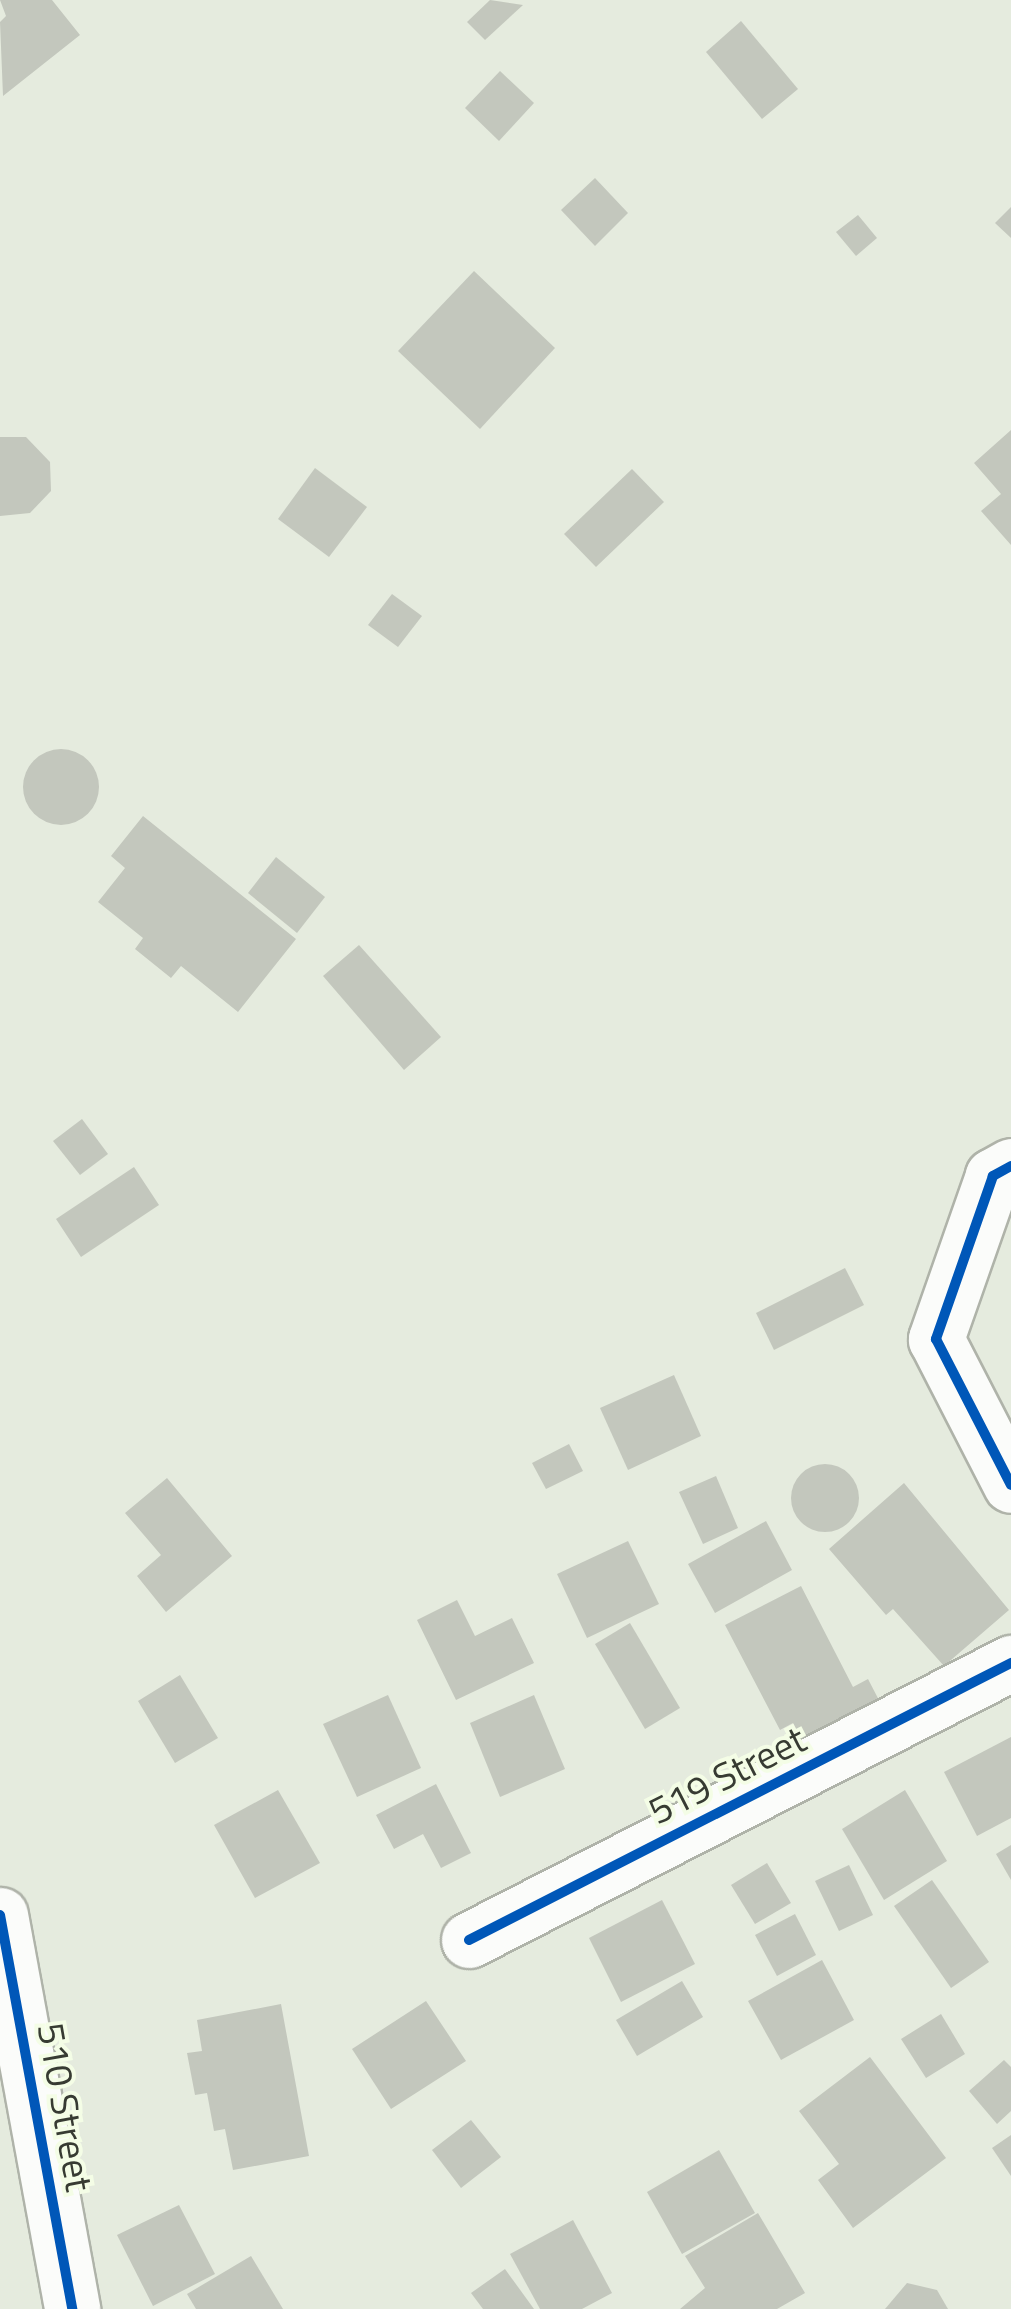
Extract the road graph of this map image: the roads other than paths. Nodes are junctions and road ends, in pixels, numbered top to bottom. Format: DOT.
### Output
graph roads {
  1 [pos="1011,1166"];
  2 [pos="1011,1485"];
  3 [pos="1011,1663"];
  4 [pos="0,1915"];
  5 [pos="470,1940"];
  6 [pos="72,2309"];
  1 -- 2 [label="street"];
  3 -- 5 [label="street, 519 Street"];
  4 -- 6 [label="street, 510 Street"];
}
